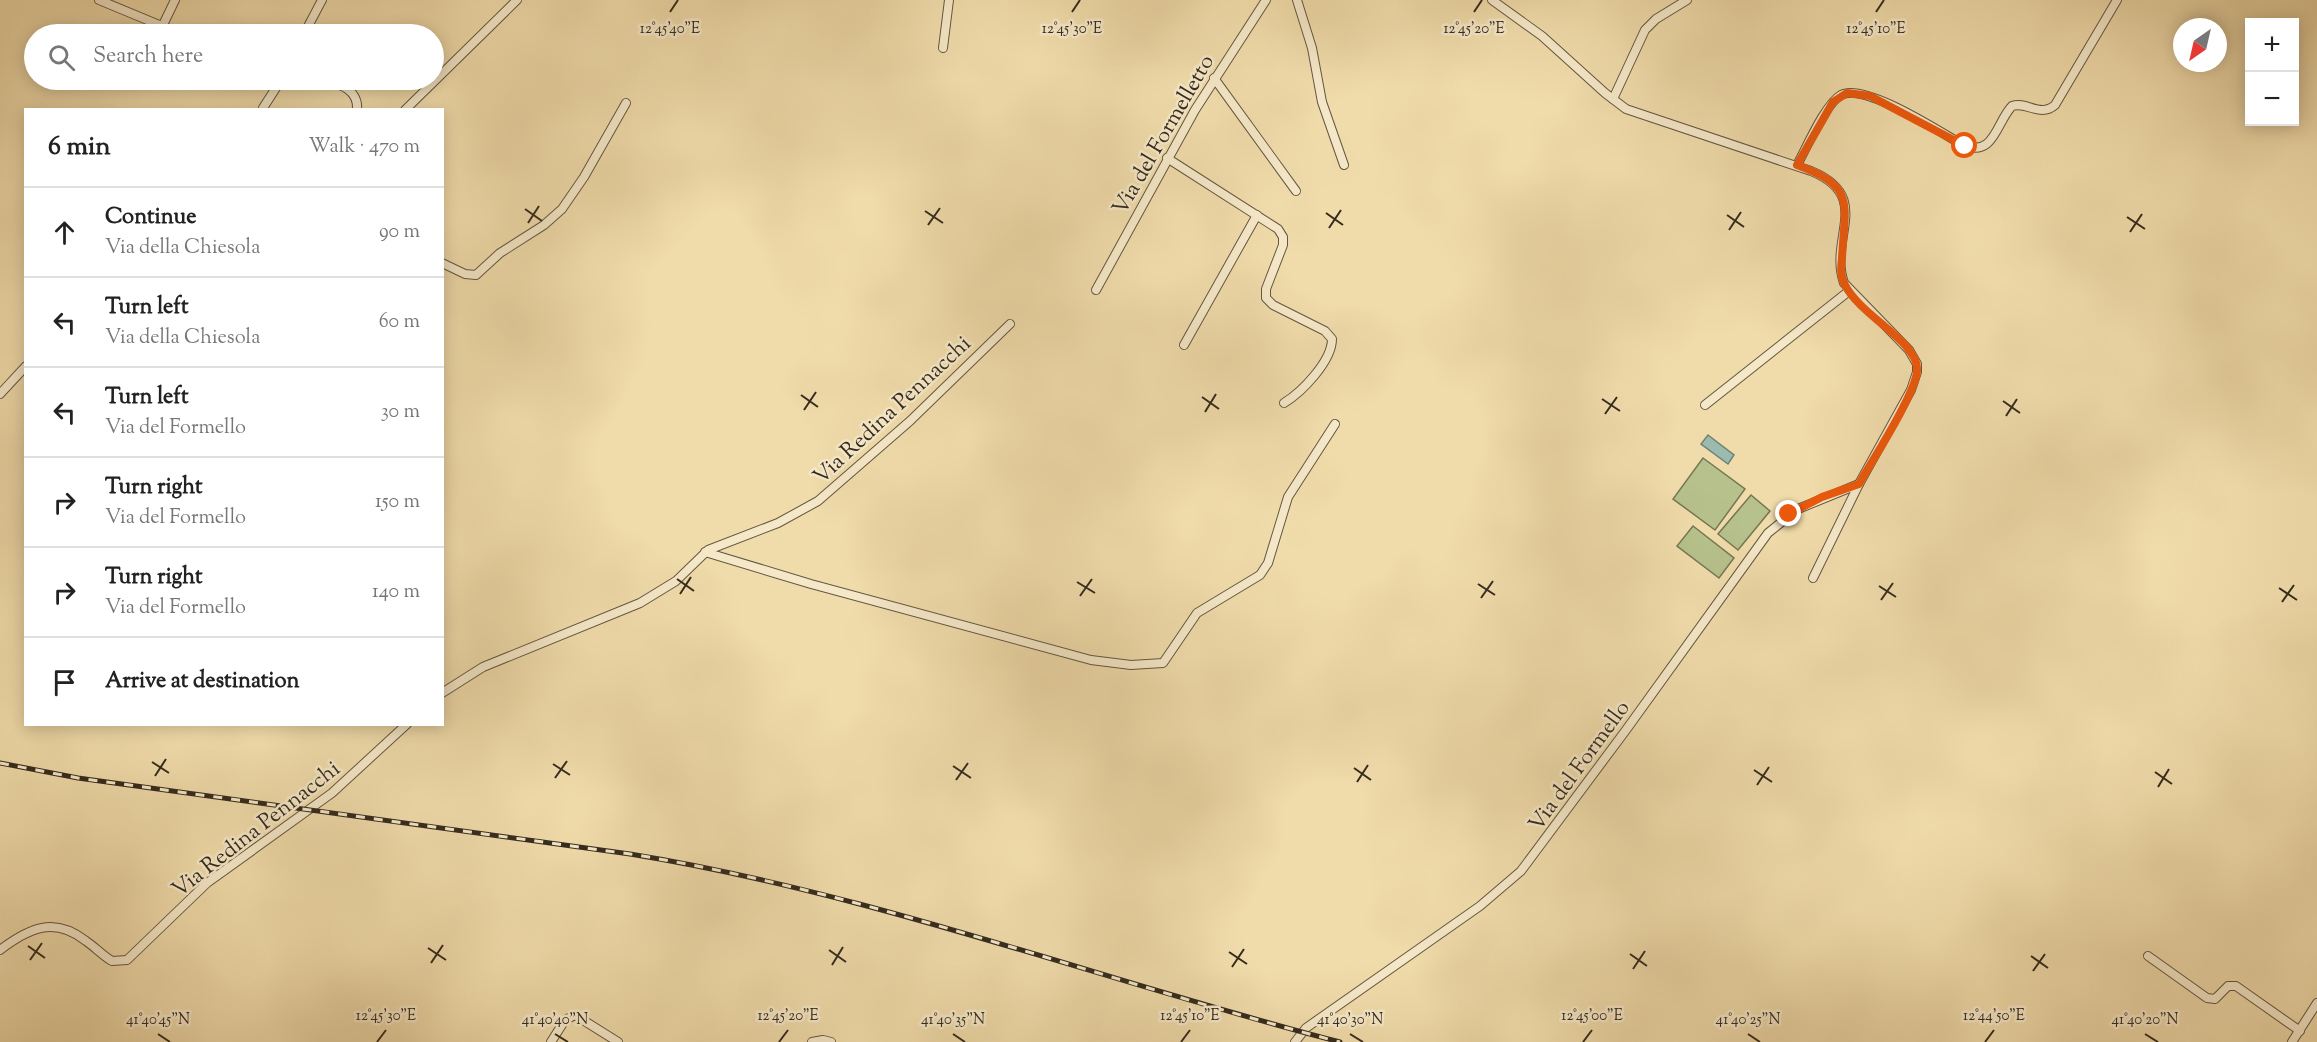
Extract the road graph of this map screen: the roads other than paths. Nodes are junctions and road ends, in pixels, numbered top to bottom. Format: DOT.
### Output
graph roads {
  1 [pos="99,0"];
  2 [pos="175,0"];
  3 [pos="322,0"];
  4 [pos="517,0"];
  5 [pos="949,0"];
  6 [pos="1266,0"];
  7 [pos="1298,0"];
  8 [pos="1492,0"];
  9 [pos="1687,0"];
  10 [pos="2117,0"];
  11 [pos="155,24"];
  12 [pos="163,24"];
  13 [pos="309,24"];
  14 [pos="943,48"];
  15 [pos="444,72"];
  16 [pos="1214,78"];
  17 [pos="274,90"];
  18 [pos="349,90"];
  19 [pos="425,90"];
  20 [pos="1613,99"];
  21 [pos="626,104"];
  22 [pos="262,108"];
  23 [pos="357,108"];
  24 [pos="407,108"];
  25 [pos="1167,158"];
  26 [pos="1344,165"];
  27 [pos="1797,165"];
  28 [pos="1296,191"];
  29 [pos="1257,215"];
  30 [pos="444,264"];
  31 [pos="1095,290"];
  32 [pos="1848,291"];
  33 [pos="1010,324"];
  34 [pos="1184,345"];
  35 [pos="24,368"];
  36 [pos="0,394"];
  37 [pos="1284,403"];
  38 [pos="1705,405"];
  39 [pos="1335,424"];
  40 [pos="1859,484"];
  41 [pos="705,552"];
  42 [pos="1813,578"];
  43 [pos="444,692"];
  44 [pos="404,726"];
  45 [pos="0,950"];
  46 [pos="2148,956"];
  47 [pos="2317,1003"];
  48 [pos="2300,1031"];
  49 [pos="551,1042"];
  50 [pos="618,1042"];
  51 [pos="812,1042"];
  52 [pos="831,1042"];
  53 [pos="1295,1042"];
  54 [pos="2292,1042"];
  1 -- 11 [label="street"];
  2 -- 12 [label="street"];
  3 -- 13 [label="street"];
  4 -- 15 [label="street"];
  5 -- 14 [label="street"];
  6 -- 16 [label="street, Via del Formelletto"];
  7 -- 26 [label="street"];
  8 -- 20 [label="street"];
  9 -- 20 [label="street"];
  10 -- 27 [label="street"];
  16 -- 25 [label="street, Via del Formelletto"];
  16 -- 28 [label="street"];
  17 -- 22 [label="street"];
  18 -- 23 [label="street"];
  19 -- 24 [label="street"];
  20 -- 27 [label="street"];
  21 -- 30 [label="street"];
  25 -- 29 [label="street"];
  25 -- 31 [label="street, Via del Formelletto"];
  27 -- 32 [label="street"];
  29 -- 34 [label="street"];
  29 -- 37 [label="street"];
  32 -- 38 [label="street"];
  32 -- 40 [label="street"];
  33 -- 41 [label="street, Via Redina Pennacchi"];
  35 -- 36 [label="street"];
  39 -- 41 [label="street"];
  40 -- 42 [label="street"];
  40 -- 53 [label="street, Via del Formello"];
  41 -- 43 [label="street, Via Redina Pennacchi"];
  44 -- 45 [label="street, Via Redina Pennacchi"];
  46 -- 48 [label="street"];
  47 -- 48 [label="street"];
  48 -- 54 [label="street"];
  49 -- 50 [label="street"];
  51 -- 52 [label="street"];
}
